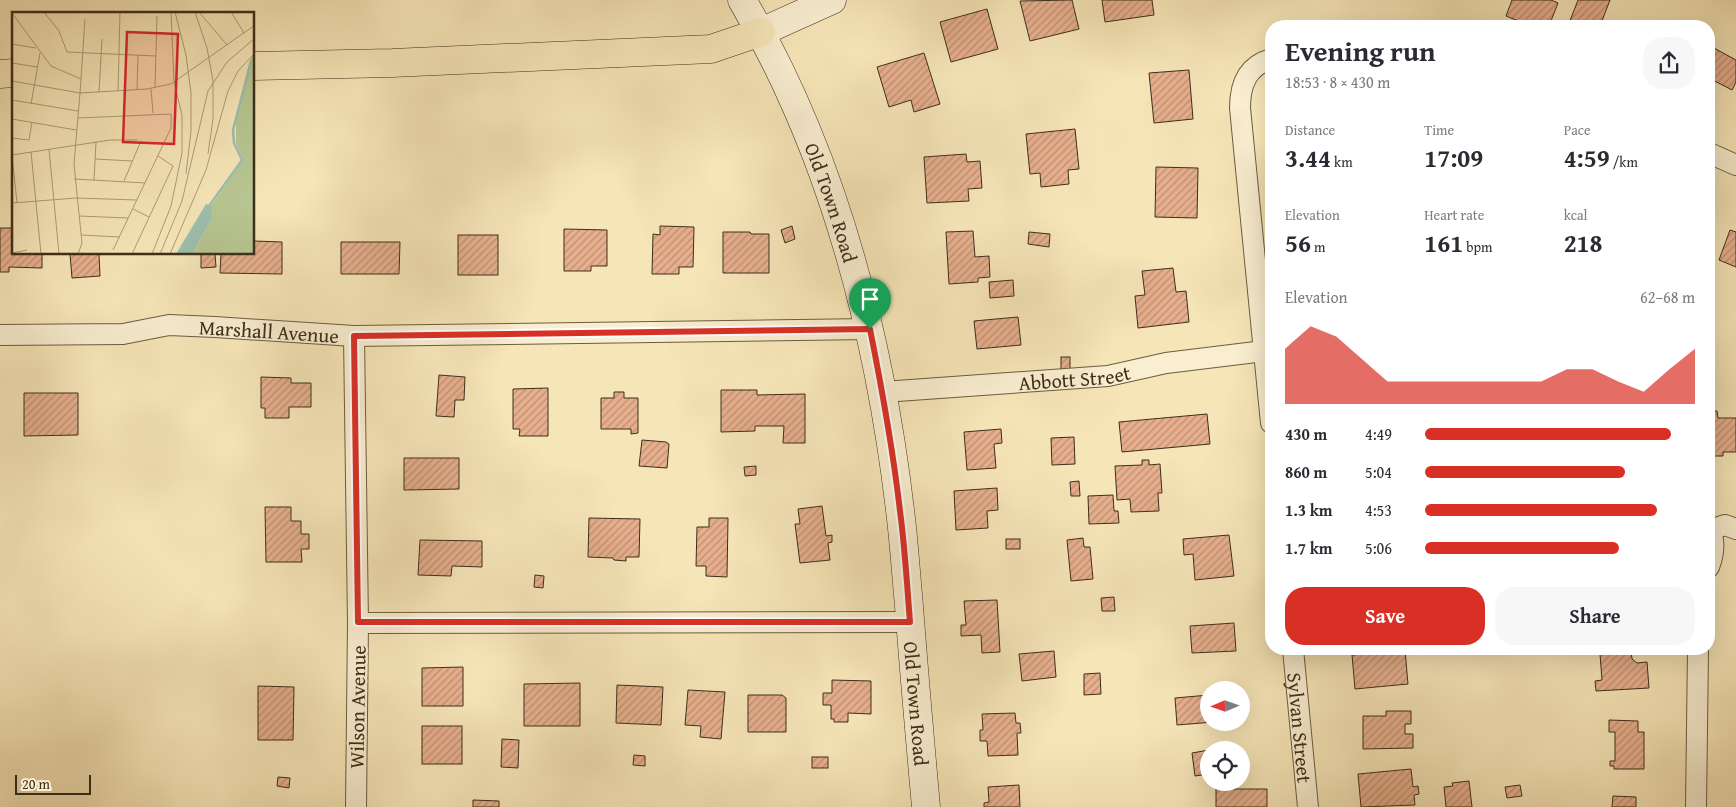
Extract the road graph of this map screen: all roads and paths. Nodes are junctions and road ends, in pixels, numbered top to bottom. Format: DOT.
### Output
graph roads {
  1 [pos="742,0"];
  2 [pos="832,0"];
  3 [pos="761,32"];
  4 [pos="1265,62"];
  5 [pos="255,66"];
  6 [pos="1715,156"];
  7 [pos="1736,165"];
  8 [pos="870,329"];
  9 [pos="0,335"];
  10 [pos="354,336"];
  11 [pos="1264,351"];
  12 [pos="1265,361"];
  13 [pos="883,392"];
  14 [pos="1715,528"];
  15 [pos="1736,529"];
  16 [pos="358,622"];
  17 [pos="910,622"];
  18 [pos="1294,655"];
  19 [pos="1698,655"];
  20 [pos="356,807"];
  21 [pos="926,807"];
  22 [pos="1308,807"];
  23 [pos="1696,807"];
  1 -- 3 [label="main road, Old Town Road"];
  2 -- 3 [label="main road"];
  3 -- 5 [label="highway"];
  3 -- 8 [label="main road, Old Town Road"];
  4 -- 11 [label="street"];
  6 -- 7 [label="street"];
  8 -- 10 [label="street, Marshall Avenue"];
  8 -- 13 [label="main road, Old Town Road"];
  9 -- 10 [label="street, Marshall Avenue"];
  10 -- 16 [label="street, Wilson Avenue"];
  11 -- 12 [label="street"];
  11 -- 13 [label="street, Abbott Street"];
  13 -- 17 [label="main road, Old Town Road"];
  14 -- 15 [label="street"];
  16 -- 17 [label="street"];
  16 -- 20 [label="street, Wilson Avenue"];
  17 -- 21 [label="main road, Old Town Road"];
  18 -- 22 [label="street, Sylvan Street"];
  19 -- 23 [label="street"];
}
